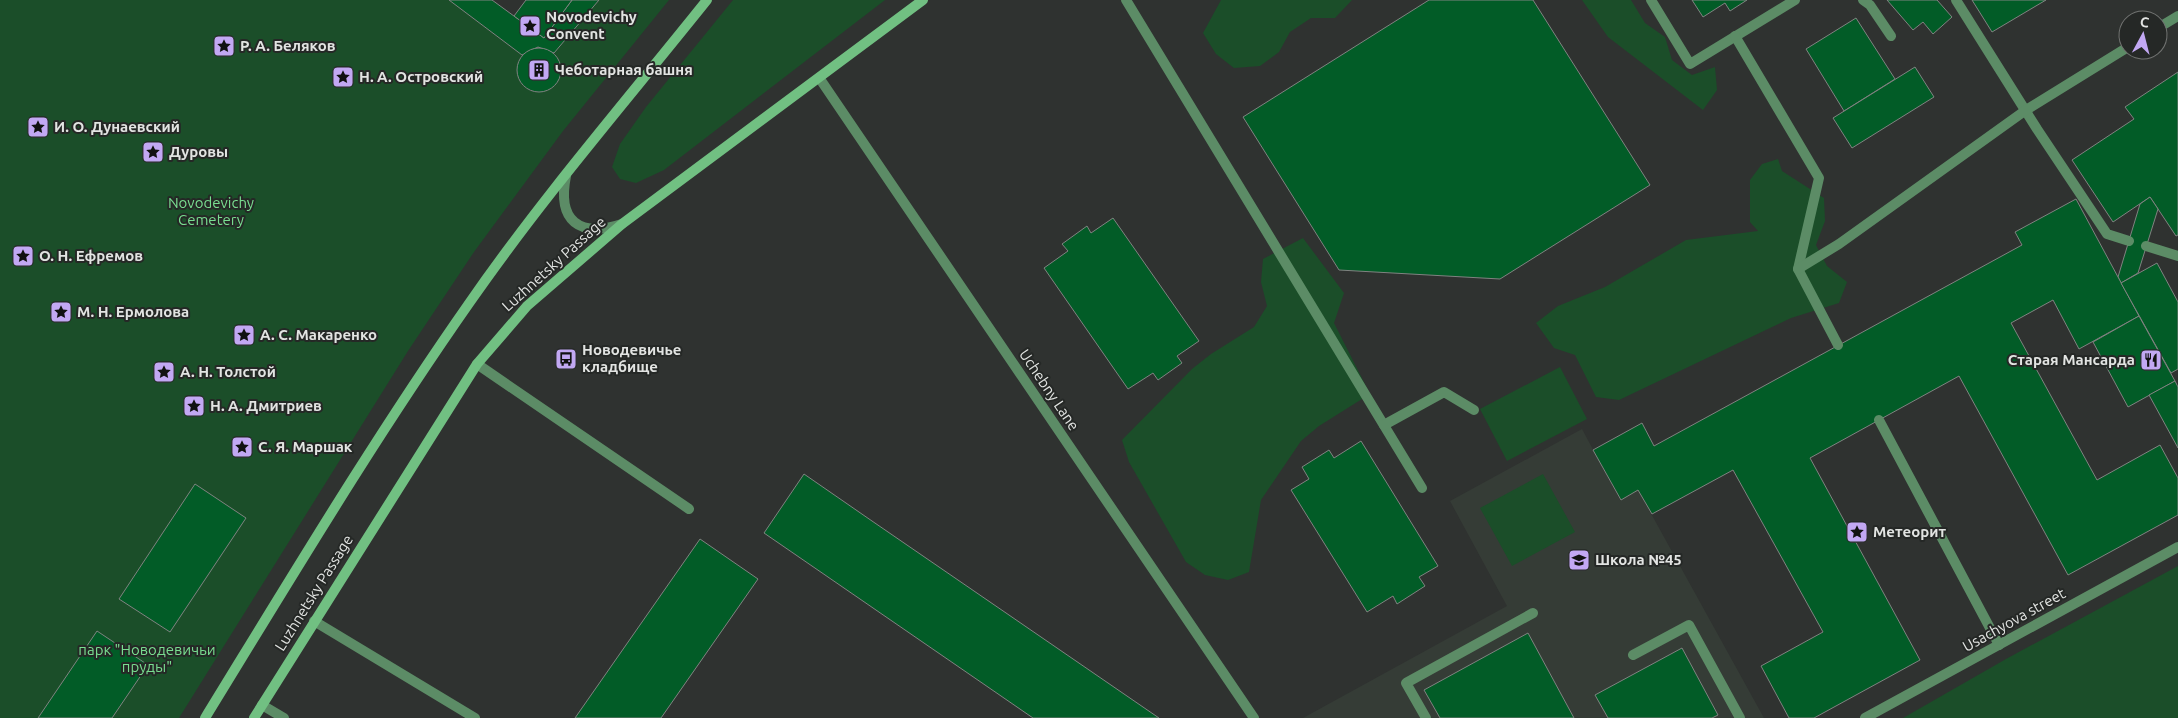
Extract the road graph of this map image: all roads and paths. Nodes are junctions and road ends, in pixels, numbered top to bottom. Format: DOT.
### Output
graph roads {
  1 [pos="707,0"];
  2 [pos="923,0"];
  3 [pos="1126,0"];
  4 [pos="1651,0"];
  5 [pos="1795,0"];
  6 [pos="1864,0"];
  7 [pos="1956,0"];
  8 [pos="1735,36"];
  9 [pos="1891,36"];
  10 [pos="2118,53"];
  11 [pos="820,79"];
  12 [pos="2026,110"];
  13 [pos="566,176"];
  14 [pos="622,224"];
  15 [pos="2129,240"];
  16 [pos="2146,246"];
  17 [pos="2178,256"];
  18 [pos="1798,269"];
  19 [pos="1838,345"];
  20 [pos="477,364"];
  21 [pos="1474,410"];
  22 [pos="1879,420"];
  23 [pos="1384,425"];
  24 [pos="1422,488"];
  25 [pos="689,509"];
  26 [pos="2178,547"];
  27 [pos="1533,613"];
  28 [pos="314,621"];
  29 [pos="1999,645"];
  30 [pos="1633,655"];
  31 [pos="262,705"];
  32 [pos="205,718"];
  33 [pos="254,718"];
  34 [pos="284,718"];
  35 [pos="475,718"];
  36 [pos="1254,718"];
  37 [pos="1426,718"];
  38 [pos="1740,718"];
  39 [pos="1865,718"];
  1 -- 13 [label="main road, Luzhnetsky Passage"];
  2 -- 11 [label="main road, Luzhnetsky Passage"];
  3 -- 23 [label="street"];
  4 -- 8 [label="street"];
  5 -- 8 [label="street"];
  6 -- 9 [label="street"];
  7 -- 12 [label="street"];
  8 -- 18 [label="street"];
  10 -- 12 [label="street"];
  11 -- 14 [label="main road, Luzhnetsky Passage"];
  11 -- 36 [label="street, Uchebny Lane"];
  12 -- 15 [label="street"];
  12 -- 18 [label="street"];
  13 -- 14 [label="street"];
  13 -- 32 [label="main road, Luzhnetsky Passage"];
  14 -- 20 [label="main road, Luzhnetsky Passage"];
  16 -- 17 [label="street"];
  18 -- 19 [label="street"];
  20 -- 25 [label="street"];
  20 -- 28 [label="main road, Luzhnetsky Passage"];
  21 -- 23 [label="street"];
  22 -- 29 [label="street"];
  23 -- 24 [label="street"];
  26 -- 29 [label="street, Usachyova street"];
  27 -- 37 [label="street"];
  28 -- 31 [label="main road, Luzhnetsky Passage"];
  28 -- 35 [label="street"];
  29 -- 39 [label="street, Usachyova street"];
  30 -- 38 [label="street"];
  31 -- 33 [label="main road, Luzhnetsky Passage"];
  31 -- 34 [label="street"];
}
